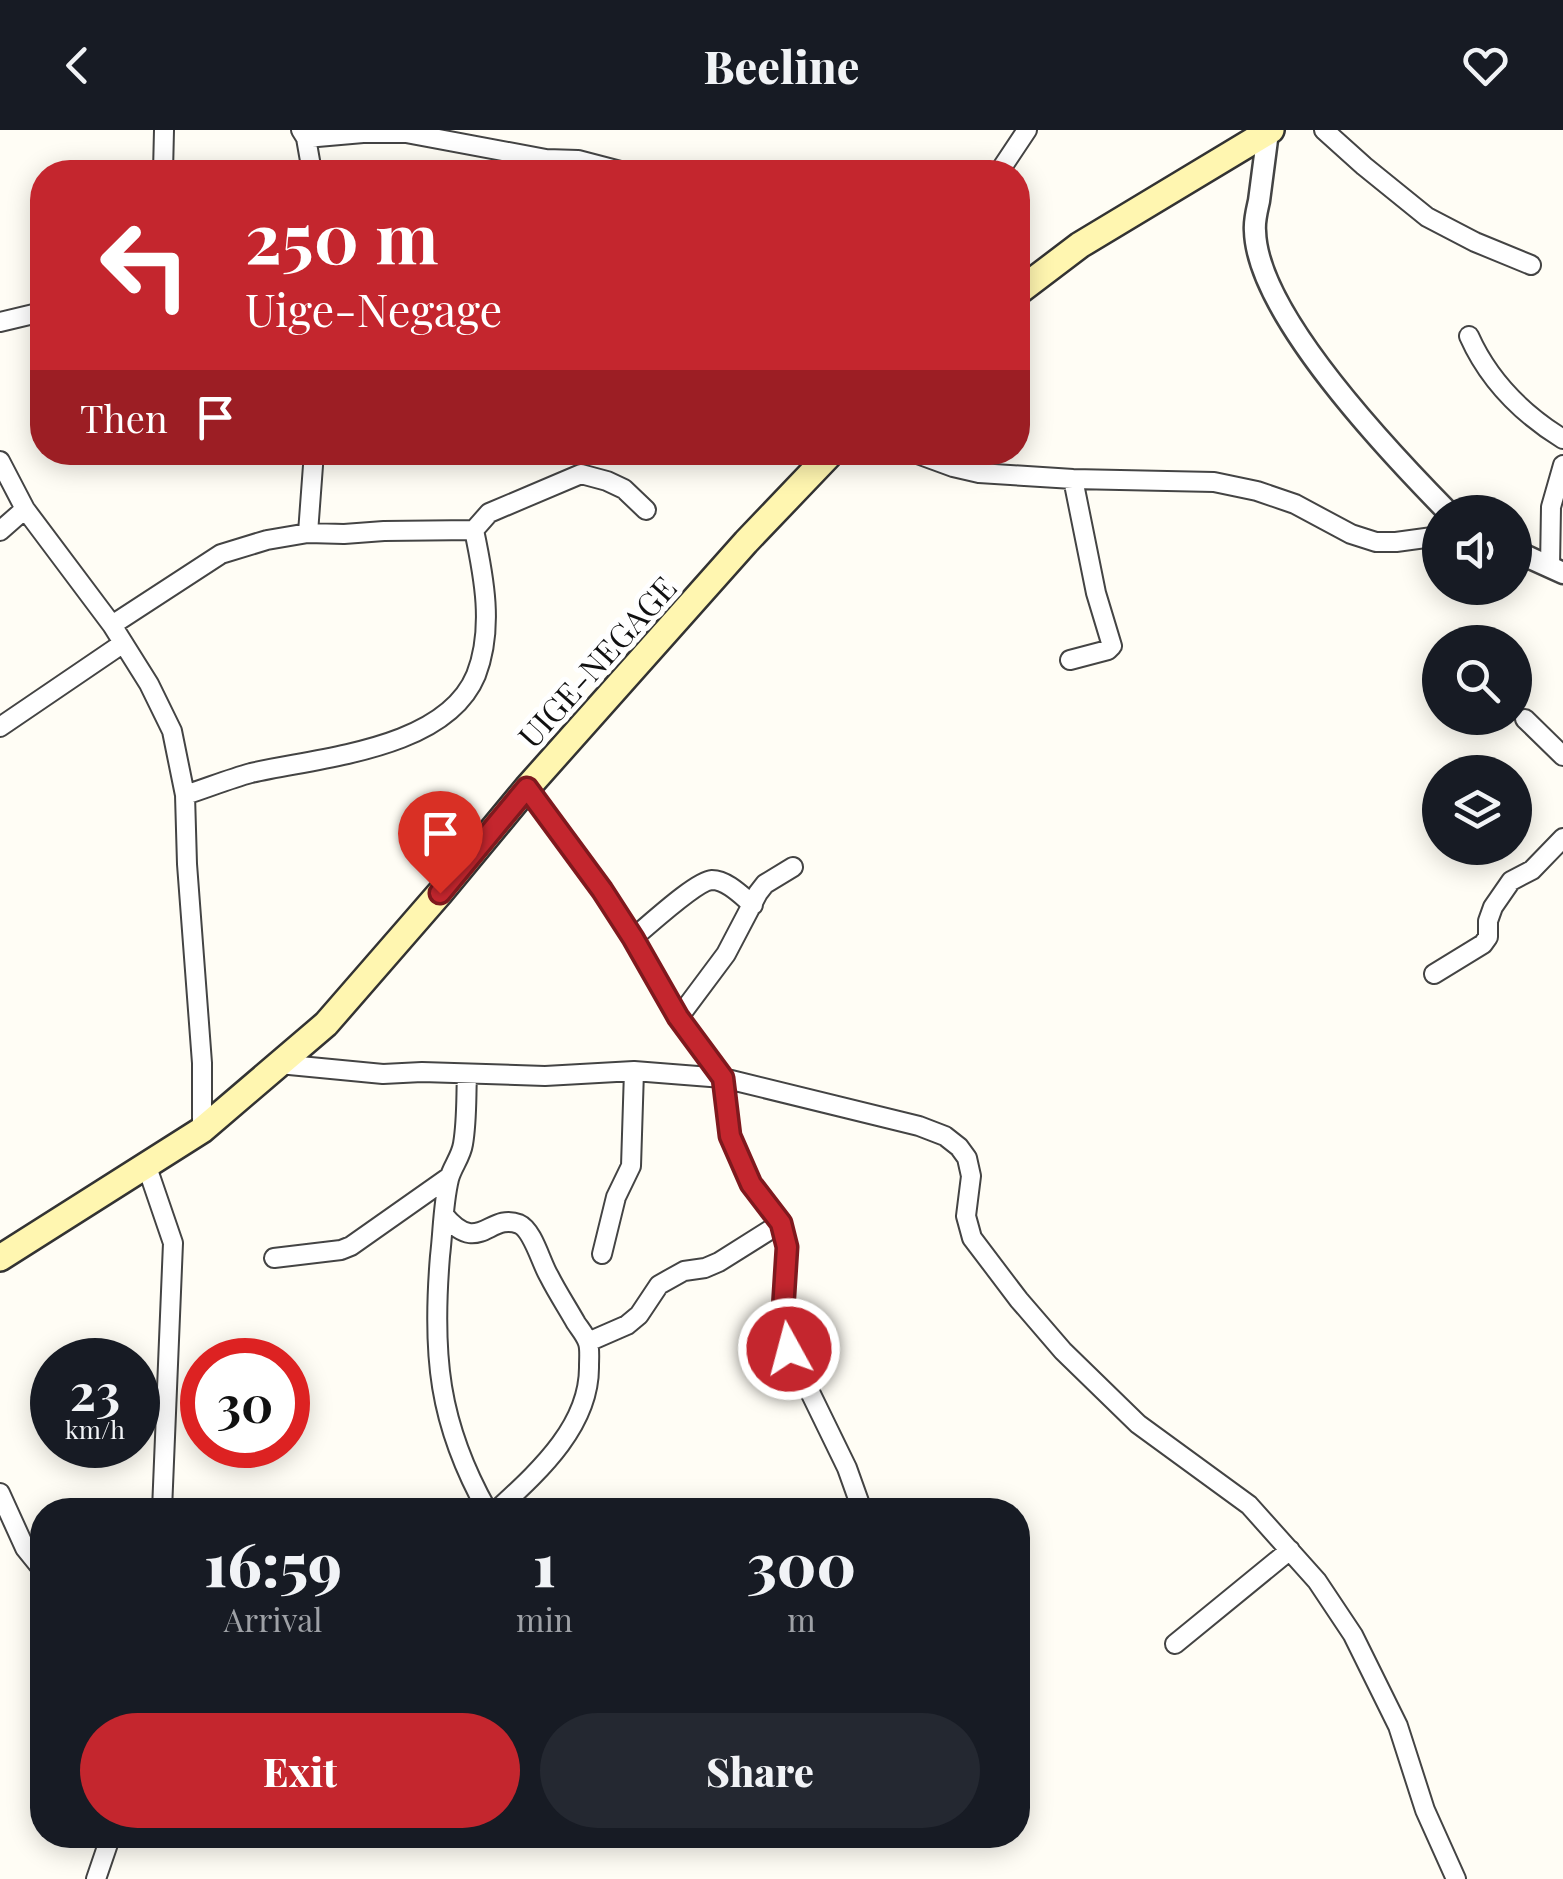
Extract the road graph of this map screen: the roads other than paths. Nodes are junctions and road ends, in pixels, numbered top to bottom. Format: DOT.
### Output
graph roads {
  1 [pos="164,130"];
  2 [pos="1027,130"];
  3 [pos="1324,130"];
  4 [pos="1270,131"];
  5 [pos="303,134"];
  6 [pos="163,160"];
  7 [pos="309,160"];
  8 [pos="578,160"];
  9 [pos="1007,160"];
  10 [pos="1531,265"];
  11 [pos="1030,283"];
  12 [pos="30,315"];
  13 [pos="0,322"];
  14 [pos="1470,336"];
  15 [pos="1563,439"];
  16 [pos="0,462"];
  17 [pos="313,465"];
  18 [pos="820,465"];
  19 [pos="948,465"];
  20 [pos="1563,465"];
  21 [pos="1072,479"];
  22 [pos="1432,495"];
  23 [pos="25,509"];
  24 [pos="646,510"];
  25 [pos="474,530"];
  26 [pos="0,531"];
  27 [pos="308,533"];
  28 [pos="1422,538"];
  29 [pos="1532,559"];
  30 [pos="1557,570"];
  31 [pos="112,625"];
  32 [pos="122,644"];
  33 [pos="1070,660"];
  34 [pos="0,727"];
  35 [pos="1532,727"];
  36 [pos="1563,756"];
  37 [pos="527,788"];
  38 [pos="186,795"];
  39 [pos="1563,838"];
  40 [pos="792,867"];
  41 [pos="754,905"];
  42 [pos="633,938"];
  43 [pos="1434,974"];
  44 [pos="678,1017"];
  45 [pos="279,1064"];
  46 [pos="634,1071"];
  47 [pos="467,1074"];
  48 [pos="723,1078"];
  49 [pos="202,1130"];
  50 [pos="147,1166"];
  51 [pos="450,1178"];
  52 [pos="444,1215"];
  53 [pos="781,1223"];
  54 [pos="602,1254"];
  55 [pos="0,1258"];
  56 [pos="274,1258"];
  57 [pos="588,1342"];
  58 [pos="0,1493"];
  59 [pos="162,1498"];
  60 [pos="481,1498"];
  61 [pos="509,1498"];
  62 [pos="858,1498"];
  63 [pos="1290,1550"];
  64 [pos="30,1554"];
  65 [pos="1175,1644"];
  66 [pos="107,1848"];
  67 [pos="96,1879"];
  68 [pos="1456,1879"];
  1 -- 6 [label="street"];
  2 -- 9 [label="street"];
  3 -- 10 [label="street"];
  4 -- 11 [label="main road"];
  4 -- 22 [label="street"];
  5 -- 7 [label="street"];
  5 -- 8 [label="street"];
  12 -- 13 [label="street"];
  14 -- 15 [label="street"];
  16 -- 23 [label="street"];
  17 -- 27 [label="street"];
  18 -- 37 [label="main road, UIGE-NEGAGE"];
  19 -- 21 [label="street"];
  20 -- 30 [label="street"];
  21 -- 28 [label="street"];
  21 -- 33 [label="street"];
  23 -- 26 [label="street"];
  23 -- 31 [label="street"];
  24 -- 25 [label="street"];
  25 -- 27 [label="street"];
  25 -- 38 [label="street"];
  27 -- 31 [label="street"];
  29 -- 30 [label="street"];
  31 -- 32 [label="street"];
  32 -- 34 [label="street"];
  32 -- 38 [label="street"];
  35 -- 36 [label="street"];
  37 -- 42 [label="street"];
  37 -- 45 [label="main road, UIGE-NEGAGE"];
  38 -- 49 [label="street"];
  39 -- 43 [label="street"];
  40 -- 41 [label="street"];
  41 -- 42 [label="street"];
  41 -- 44 [label="street"];
  42 -- 44 [label="street"];
  44 -- 48 [label="street"];
  45 -- 47 [label="street"];
  45 -- 49 [label="main road, UIGE-NEGAGE"];
  46 -- 47 [label="street"];
  46 -- 48 [label="street"];
  46 -- 54 [label="street"];
  47 -- 51 [label="street"];
  48 -- 53 [label="street"];
  48 -- 63 [label="street"];
  49 -- 50 [label="main road, UIGE-NEGAGE"];
  50 -- 55 [label="main road, UIGE-NEGAGE"];
  50 -- 59 [label="street"];
  51 -- 52 [label="street"];
  51 -- 56 [label="street"];
  52 -- 57 [label="street"];
  52 -- 60 [label="street"];
  53 -- 57 [label="street"];
  53 -- 62 [label="street"];
  57 -- 61 [label="street"];
  58 -- 64 [label="street"];
  63 -- 65 [label="street"];
  63 -- 68 [label="street"];
  66 -- 67 [label="street"];
}
